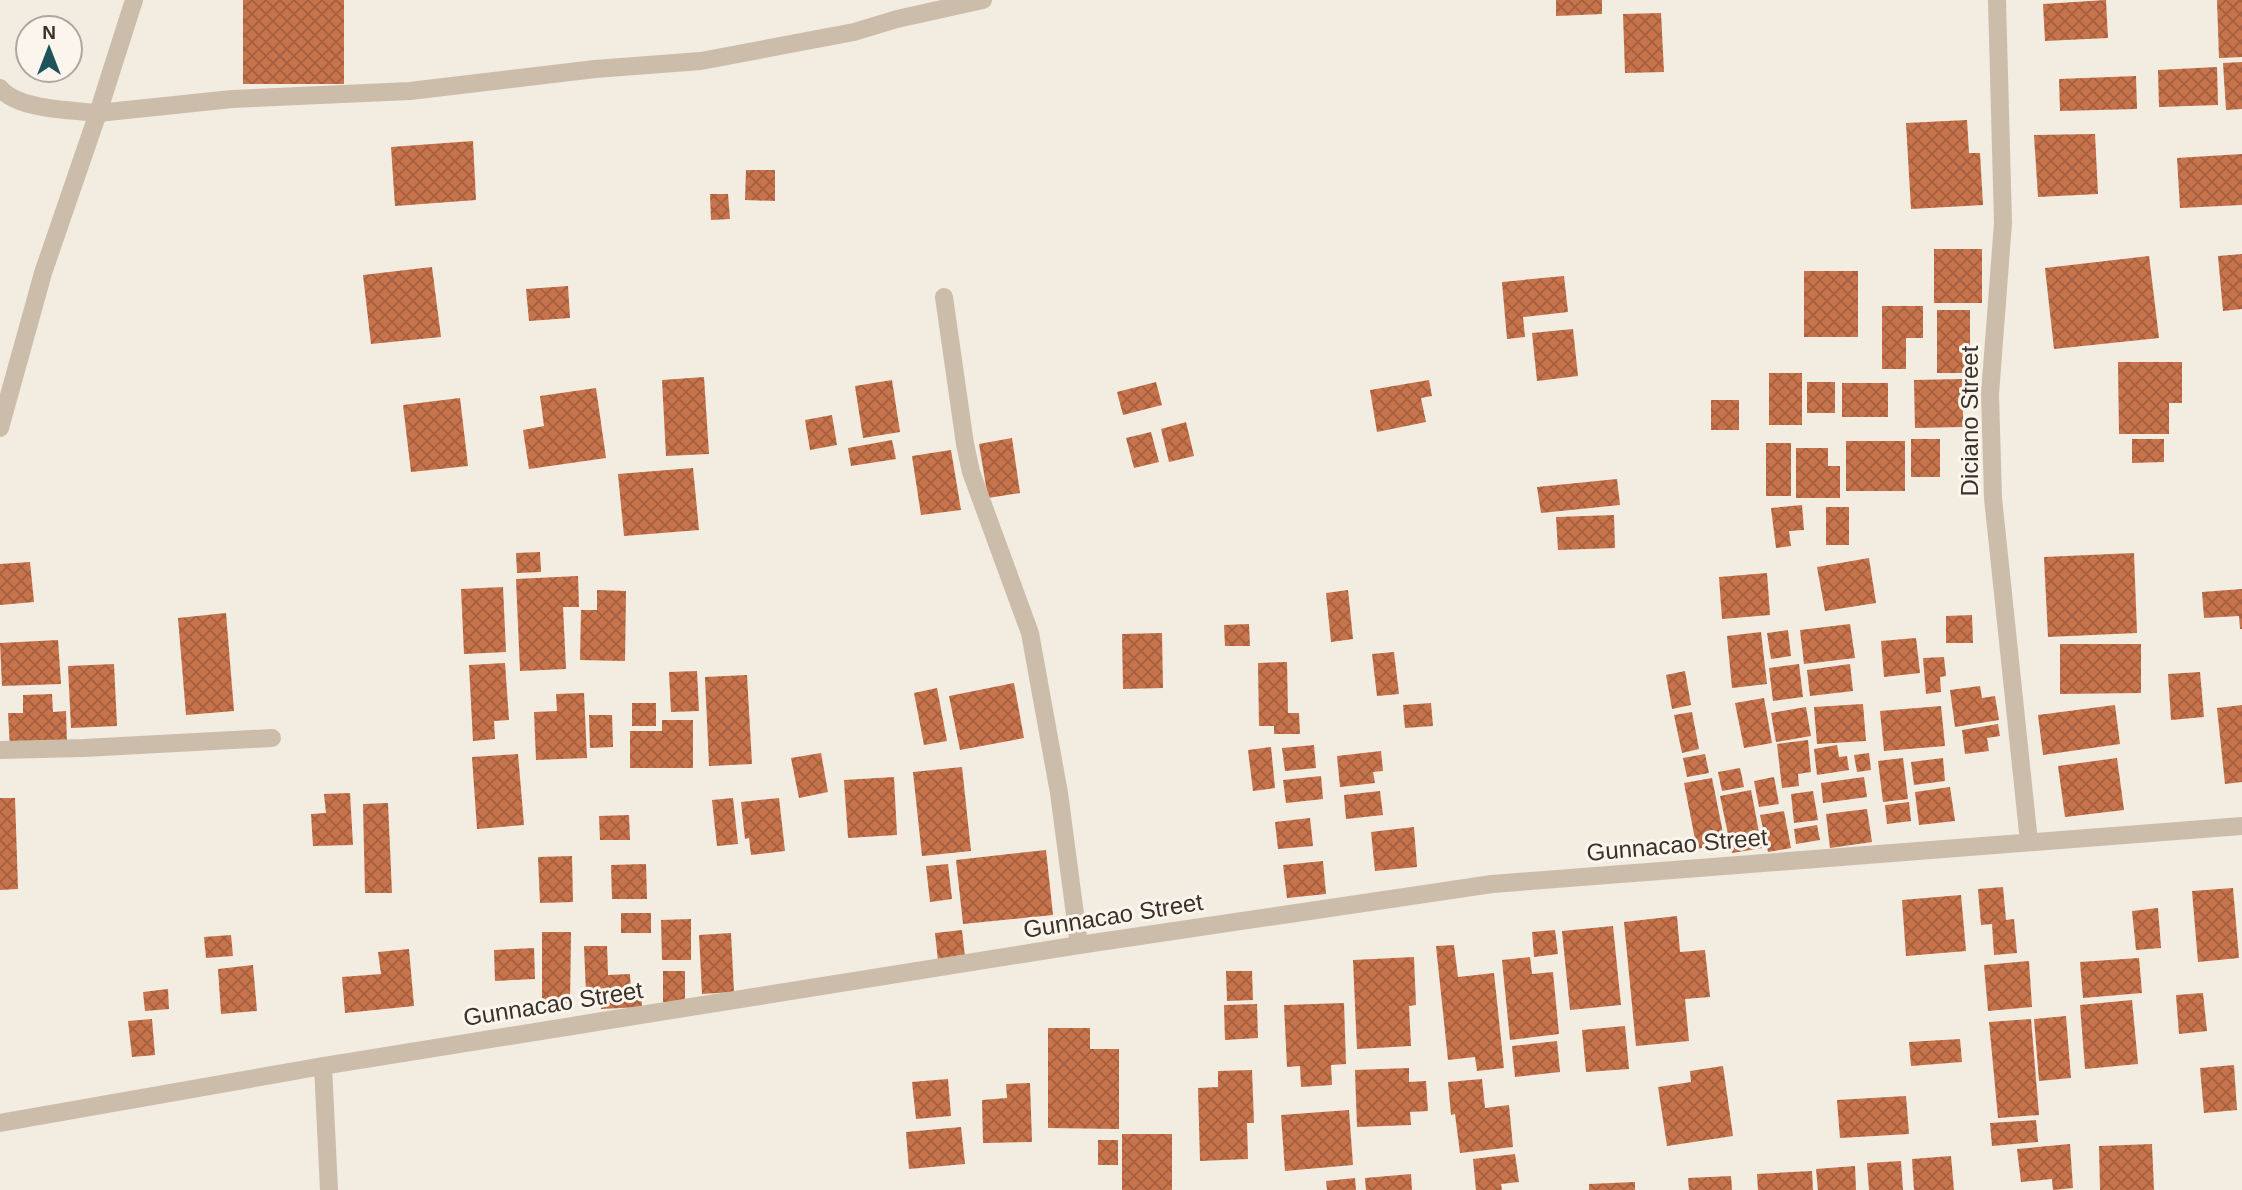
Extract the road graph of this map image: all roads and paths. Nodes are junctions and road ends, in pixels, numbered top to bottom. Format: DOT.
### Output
graph roads {
  1 [pos="134,0"];
  2 [pos="983,0"];
  3 [pos="1997,0"];
  4 [pos="0,88"];
  5 [pos="98,113"];
  6 [pos="944,297"];
  7 [pos="0,428"];
  8 [pos="272,737"];
  9 [pos="0,750"];
  10 [pos="2242,826"];
  11 [pos="2029,842"];
  12 [pos="1080,945"];
  13 [pos="323,1066"];
  14 [pos="0,1123"];
  15 [pos="329,1190"];
  1 -- 5 [label="street"];
  2 -- 5 [label="street"];
  3 -- 11 [label="street, Diciano Street"];
  4 -- 5 [label="street"];
  5 -- 7 [label="street"];
  6 -- 12 [label="street"];
  8 -- 9 [label="street"];
  10 -- 11 [label="street, Gunnacao Street"];
  11 -- 12 [label="street, Gunnacao Street"];
  12 -- 13 [label="street, Gunnacao Street"];
  13 -- 14 [label="street, Gunnacao Street"];
  13 -- 15 [label="street"];
}
